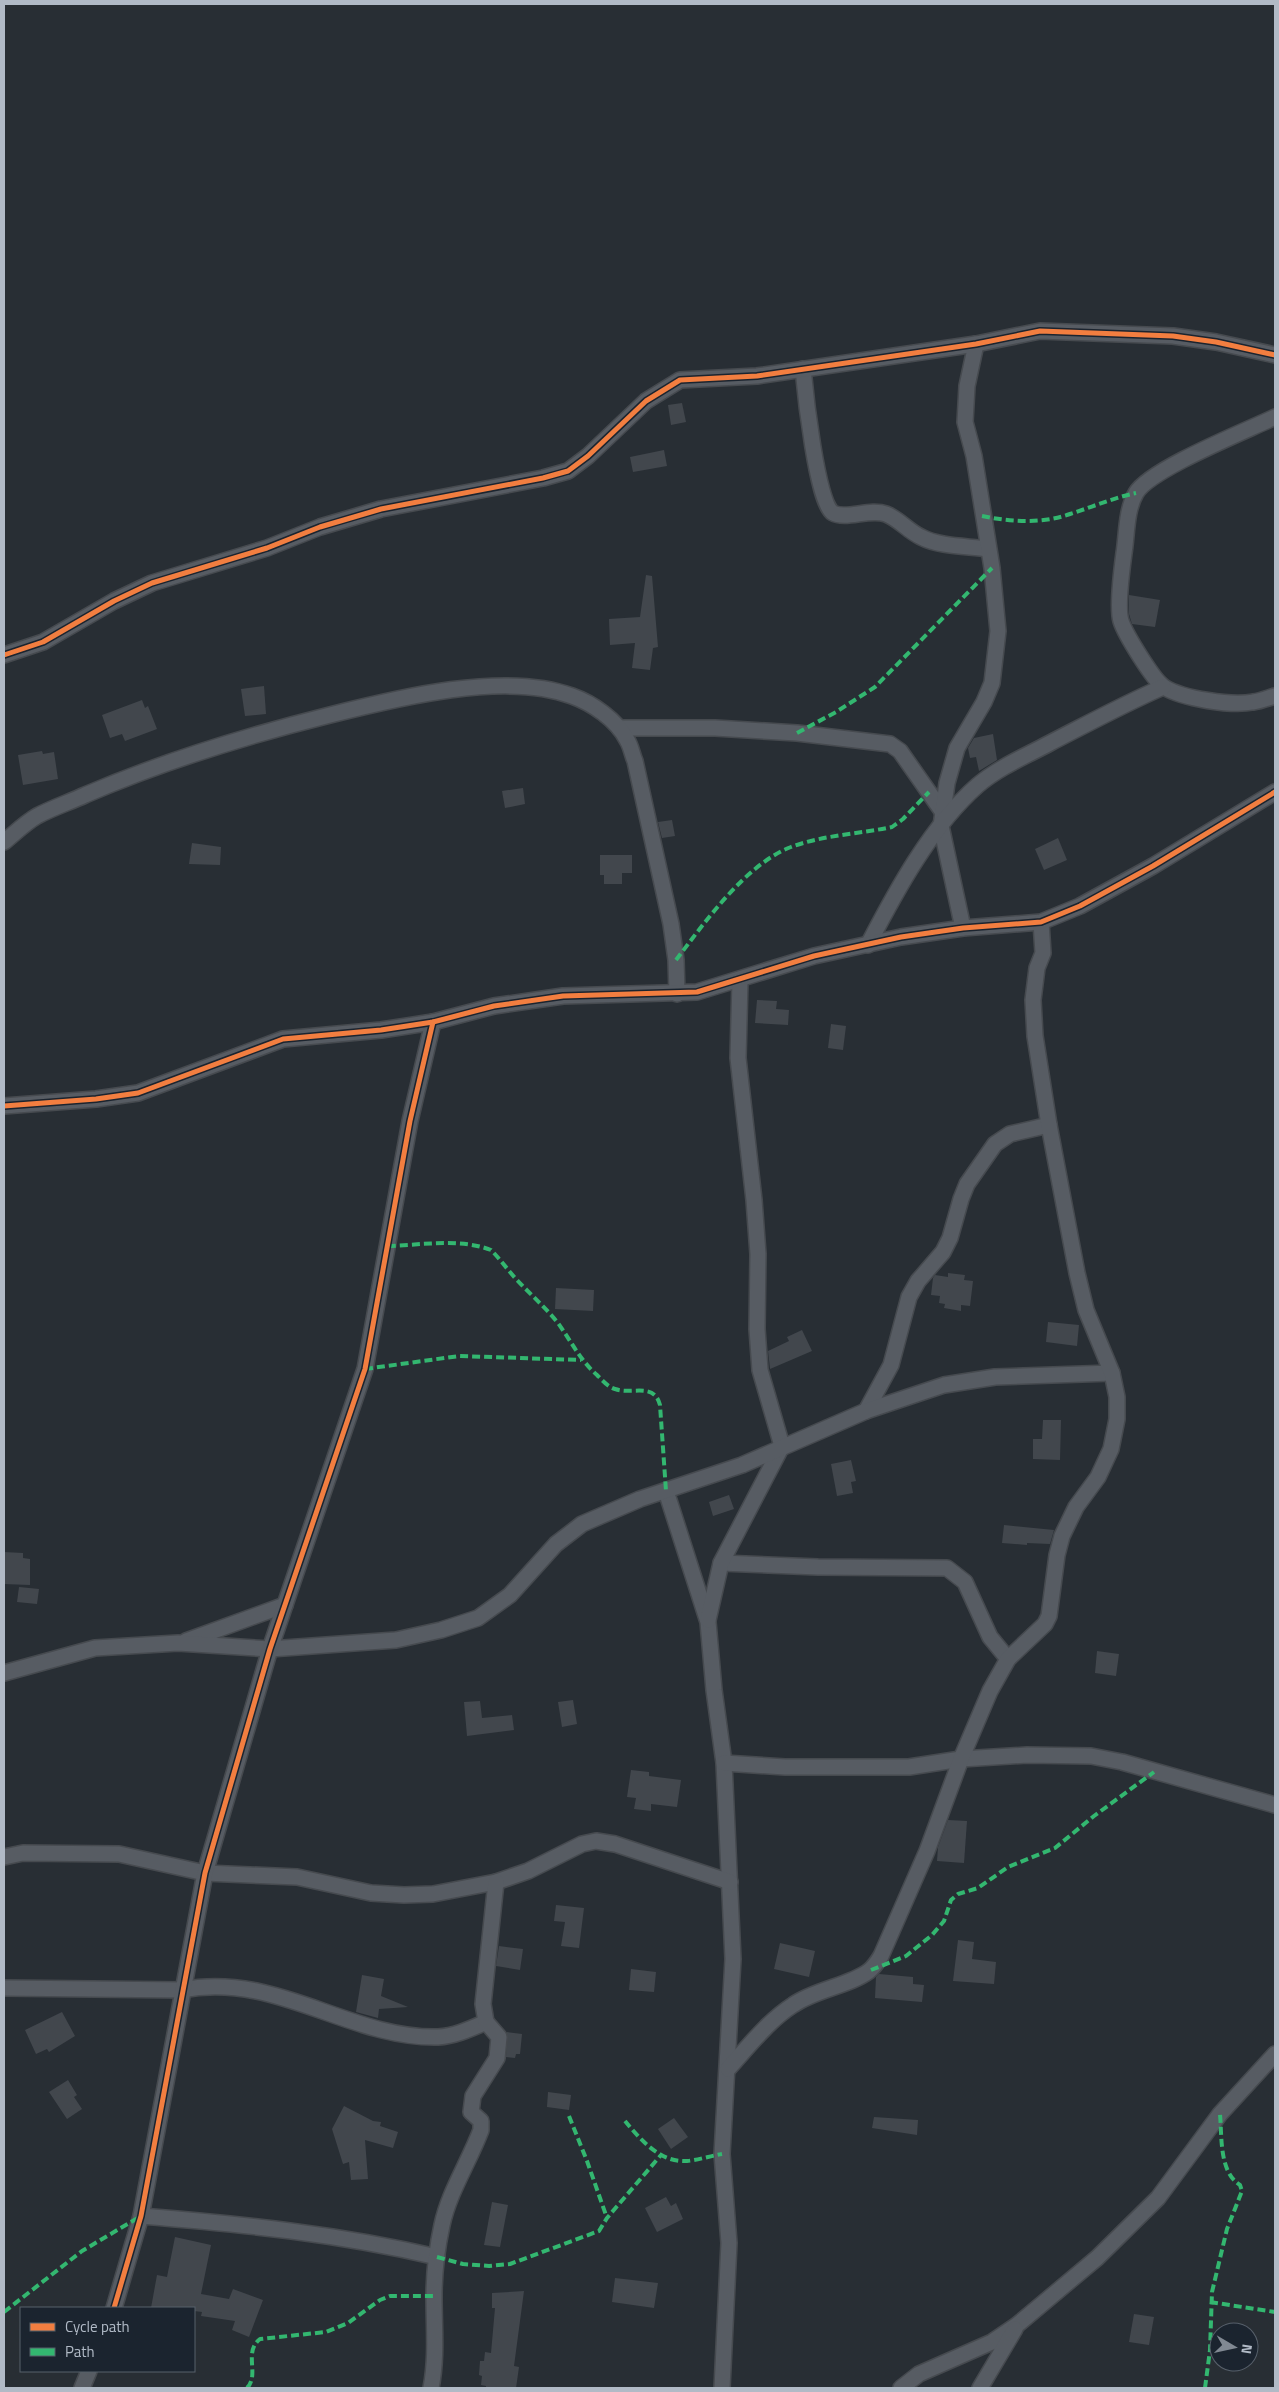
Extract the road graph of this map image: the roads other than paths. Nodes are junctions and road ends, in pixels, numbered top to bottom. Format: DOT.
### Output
graph roads {
  1 [pos="976,344"];
  2 [pos="1275,355"];
  3 [pos="802,368"];
  4 [pos="1275,418"];
  5 [pos="988,549"];
  6 [pos="4,655"];
  7 [pos="1163,687"];
  8 [pos="1275,696"];
  9 [pos="619,728"];
  10 [pos="1275,792"];
  11 [pos="942,811"];
  12 [pos="942,826"];
  13 [pos="4,842"];
  14 [pos="1041,922"];
  15 [pos="962,928"];
  16 [pos="868,945"];
  17 [pos="740,980"];
  18 [pos="677,994"];
  19 [pos="433,1022"];
  20 [pos="4,1106"];
  21 [pos="1049,1125"];
  22 [pos="1112,1373"];
  23 [pos="866,1411"];
  24 [pos="782,1446"];
  25 [pos="666,1491"];
  26 [pos="721,1564"];
  27 [pos="286,1605"];
  28 [pos="708,1622"];
  29 [pos="178,1643"];
  30 [pos="270,1649"];
  31 [pos="1008,1659"];
  32 [pos="4,1673"];
  33 [pos="961,1759"];
  34 [pos="724,1763"];
  35 [pos="1275,1805"];
  36 [pos="4,1857"];
  37 [pos="205,1873"];
  38 [pos="496,1882"];
  39 [pos="730,1882"];
  40 [pos="4,1988"];
  41 [pos="182,1990"];
  42 [pos="486,2022"];
  43 [pos="1275,2054"];
  44 [pos="728,2070"];
  45 [pos="140,2216"];
  46 [pos="437,2257"];
  47 [pos="114,2307"];
  48 [pos="1017,2325"];
  49 [pos="89,2372"];
  50 [pos="82,2388"];
  51 [pos="431,2388"];
  52 [pos="722,2388"];
  53 [pos="901,2388"];
  54 [pos="980,2388"];
  1 -- 2 [label="street"];
  1 -- 3 [label="street"];
  1 -- 5 [label="street"];
  3 -- 5 [label="street"];
  3 -- 6 [label="street"];
  4 -- 7 [label="street"];
  5 -- 11 [label="street"];
  7 -- 8 [label="street"];
  7 -- 12 [label="street"];
  9 -- 11 [label="street"];
  9 -- 13 [label="street"];
  9 -- 18 [label="street"];
  10 -- 14 [label="street"];
  11 -- 12 [label="street"];
  12 -- 15 [label="street"];
  12 -- 16 [label="street"];
  14 -- 15 [label="street"];
  14 -- 21 [label="street"];
  15 -- 16 [label="street"];
  16 -- 17 [label="street"];
  17 -- 18 [label="street"];
  17 -- 24 [label="street"];
  18 -- 19 [label="street"];
  19 -- 20 [label="street"];
  19 -- 27 [label="street"];
  21 -- 22 [label="street"];
  21 -- 23 [label="street"];
  22 -- 23 [label="street"];
  22 -- 31 [label="street"];
  23 -- 24 [label="street"];
  24 -- 25 [label="street"];
  24 -- 26 [label="street"];
  25 -- 28 [label="street"];
  25 -- 30 [label="street"];
  26 -- 28 [label="street"];
  26 -- 31 [label="street"];
  27 -- 29 [label="street"];
  27 -- 30 [label="street"];
  28 -- 34 [label="street"];
  29 -- 30 [label="street"];
  29 -- 32 [label="street"];
  30 -- 37 [label="street"];
  31 -- 33 [label="street"];
  33 -- 34 [label="street"];
  33 -- 35 [label="street"];
  33 -- 44 [label="street"];
  34 -- 39 [label="street"];
  36 -- 37 [label="street"];
  37 -- 38 [label="street"];
  37 -- 41 [label="street"];
  38 -- 39 [label="street"];
  38 -- 42 [label="street"];
  39 -- 44 [label="street"];
  40 -- 41 [label="street"];
  41 -- 42 [label="street"];
  41 -- 45 [label="street"];
  42 -- 46 [label="street"];
  43 -- 48 [label="street"];
  44 -- 52 [label="street"];
  45 -- 46 [label="street"];
  45 -- 47 [label="street"];
  46 -- 51 [label="street"];
  48 -- 53 [label="street"];
  48 -- 54 [label="street"];
  49 -- 50 [label="street"];
}
